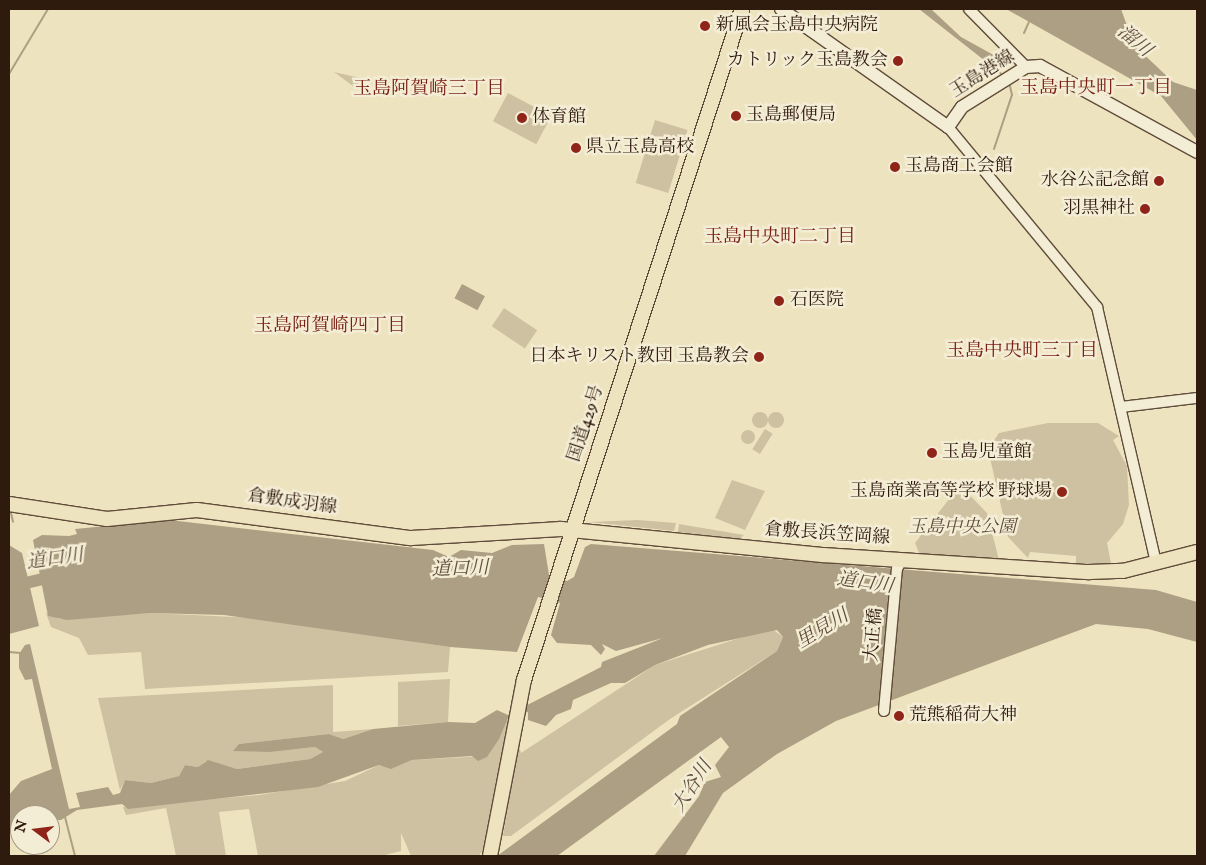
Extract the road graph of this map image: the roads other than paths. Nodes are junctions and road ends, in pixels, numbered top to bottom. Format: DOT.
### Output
graph roads {
  1 [pos="742,9"];
  2 [pos="782,9"];
  3 [pos="969,9"];
  4 [pos="1026,67"];
  5 [pos="948,127"];
  6 [pos="1197,152"];
  7 [pos="1197,398"];
  8 [pos="1121,406"];
  9 [pos="9,504"];
  10 [pos="572,530"];
  11 [pos="1197,552"];
  12 [pos="1156,562"];
  13 [pos="900,564"];
  14 [pos="885,707"];
  15 [pos="491,855"];
  1 -- 10 [label="main road, 国道429号"];
  2 -- 5 [label="main road, 玉島港線"];
  3 -- 4 [label="street"];
  4 -- 5 [label="main road, 玉島港線"];
  4 -- 6 [label="main road, 玉島港線"];
  5 -- 8 [label="street"];
  7 -- 8 [label="street"];
  8 -- 12 [label="street"];
  9 -- 10 [label="main road, 倉敷成羽線"];
  10 -- 13 [label="main road, 倉敷長浜笠岡線"];
  10 -- 15 [label="main road, 国道429号"];
  11 -- 12 [label="main road, 倉敷長浜笠岡線"];
  12 -- 13 [label="main road, 倉敷長浜笠岡線"];
  13 -- 14 [label="street, 大正橋"];
}
